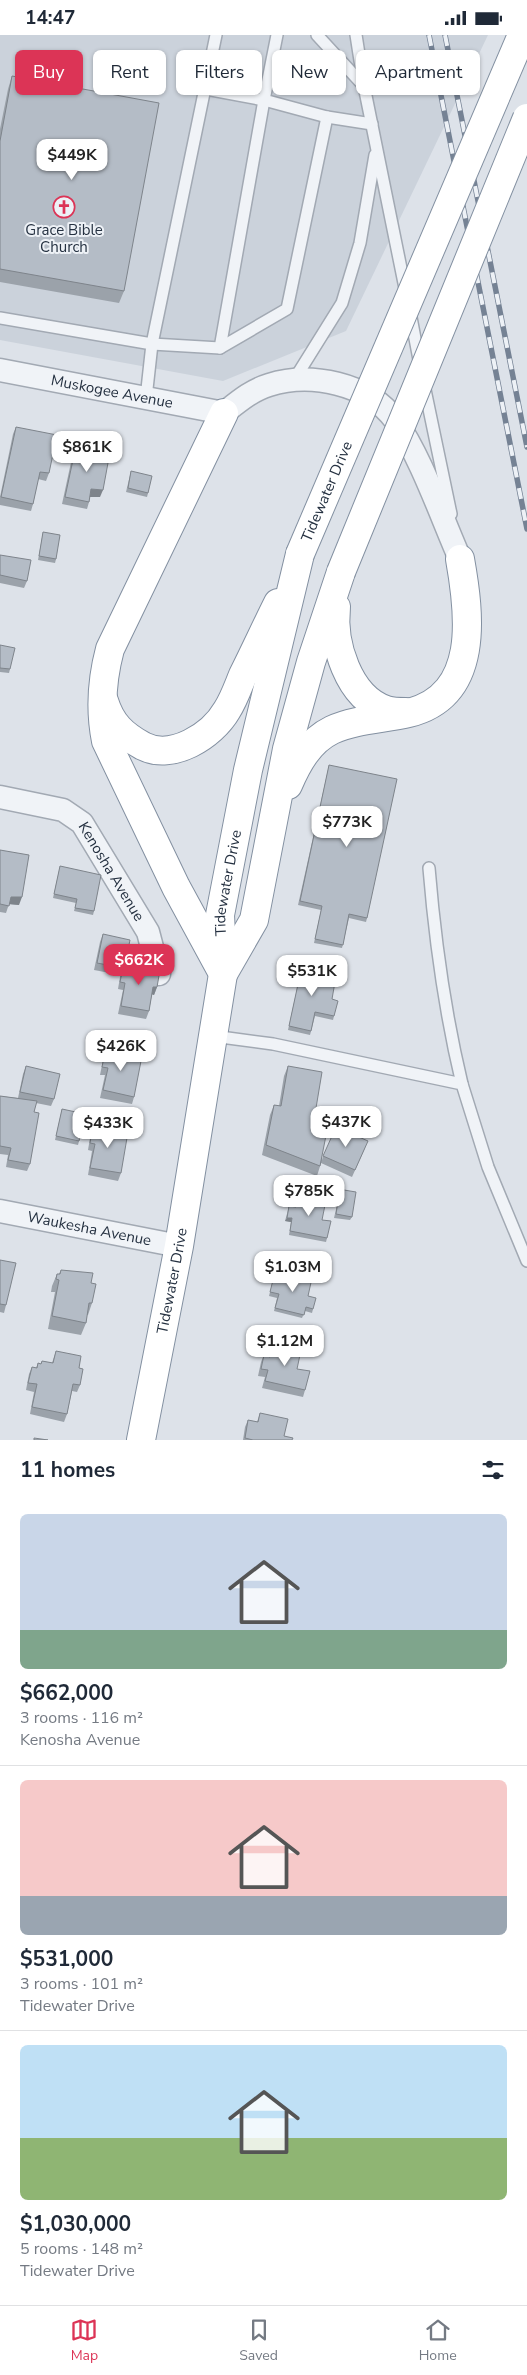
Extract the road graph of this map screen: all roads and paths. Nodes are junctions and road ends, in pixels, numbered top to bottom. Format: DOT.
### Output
graph roads {
  1 [pos="216,35"];
  2 [pos="277,35"];
  3 [pos="317,35"];
  4 [pos="356,35"];
  5 [pos="522,35"];
  6 [pos="213,50"];
  7 [pos="358,50"];
  8 [pos="356,77"];
  9 [pos="205,95"];
  10 [pos="238,95"];
  11 [pos="366,95"];
  12 [pos="264,100"];
  13 [pos="327,117"];
  14 [pos="527,118"];
  15 [pos="372,124"];
  16 [pos="376,148"];
  17 [pos="0,318"];
  18 [pos="152,344"];
  19 [pos="220,348"];
  20 [pos="0,370"];
  21 [pos="294,380"];
  22 [pos="146,398"];
  23 [pos="224,413"];
  24 [pos="300,554"];
  25 [pos="460,559"];
  26 [pos="341,572"];
  27 [pos="104,700"];
  28 [pos="410,713"];
  29 [pos="0,797"];
  30 [pos="272,821"];
  31 [pos="428,868"];
  32 [pos="224,973"];
  33 [pos="159,974"];
  34 [pos="213,1036"];
  35 [pos="462,1084"];
  36 [pos="0,1211"];
  37 [pos="179,1246"];
  38 [pos="527,1261"];
  39 [pos="141,1440"];
  1 -- 6 [label="lane"];
  2 -- 12 [label="lane"];
  3 -- 8 [label="lane"];
  4 -- 7 [label="lane"];
  5 -- 24 [label="highway, Tidewater Drive, bridge"];
  9 -- 18 [label="lane"];
  10 -- 12 [label="lane"];
  11 -- 15 [label="lane"];
  12 -- 13 [label="lane"];
  12 -- 19 [label="lane"];
  13 -- 15 [label="lane"];
  13 -- 19 [label="lane"];
  14 -- 26 [label="highway, Tidewater Drive, bridge"];
  15 -- 16 [label="lane"];
  16 -- 21 [label="lane"];
  16 -- 25 [label="lane"];
  17 -- 18 [label="lane"];
  18 -- 19 [label="lane"];
  18 -- 22 [label="lane"];
  20 -- 22 [label="street, Muskogee Avenue"];
  21 -- 23 [label="street"];
  21 -- 25 [label="street"];
  22 -- 23 [label="street, Muskogee Avenue"];
  23 -- 27 [label="highway"];
  24 -- 27 [label="highway"];
  24 -- 32 [label="highway, Tidewater Drive"];
  25 -- 28 [label="highway"];
  26 -- 28 [label="highway"];
  26 -- 30 [label="highway, Tidewater Drive"];
  27 -- 32 [label="highway"];
  28 -- 30 [label="highway"];
  29 -- 33 [label="street, Kenosha Avenue"];
  30 -- 32 [label="highway, Tidewater Drive"];
  31 -- 35 [label="lane"];
  32 -- 34 [label="highway, Tidewater Drive"];
  34 -- 35 [label="lane"];
  34 -- 37 [label="highway, Tidewater Drive"];
  35 -- 38 [label="lane"];
  36 -- 37 [label="street, Waukesha Avenue"];
  37 -- 39 [label="highway, Tidewater Drive"];
}
